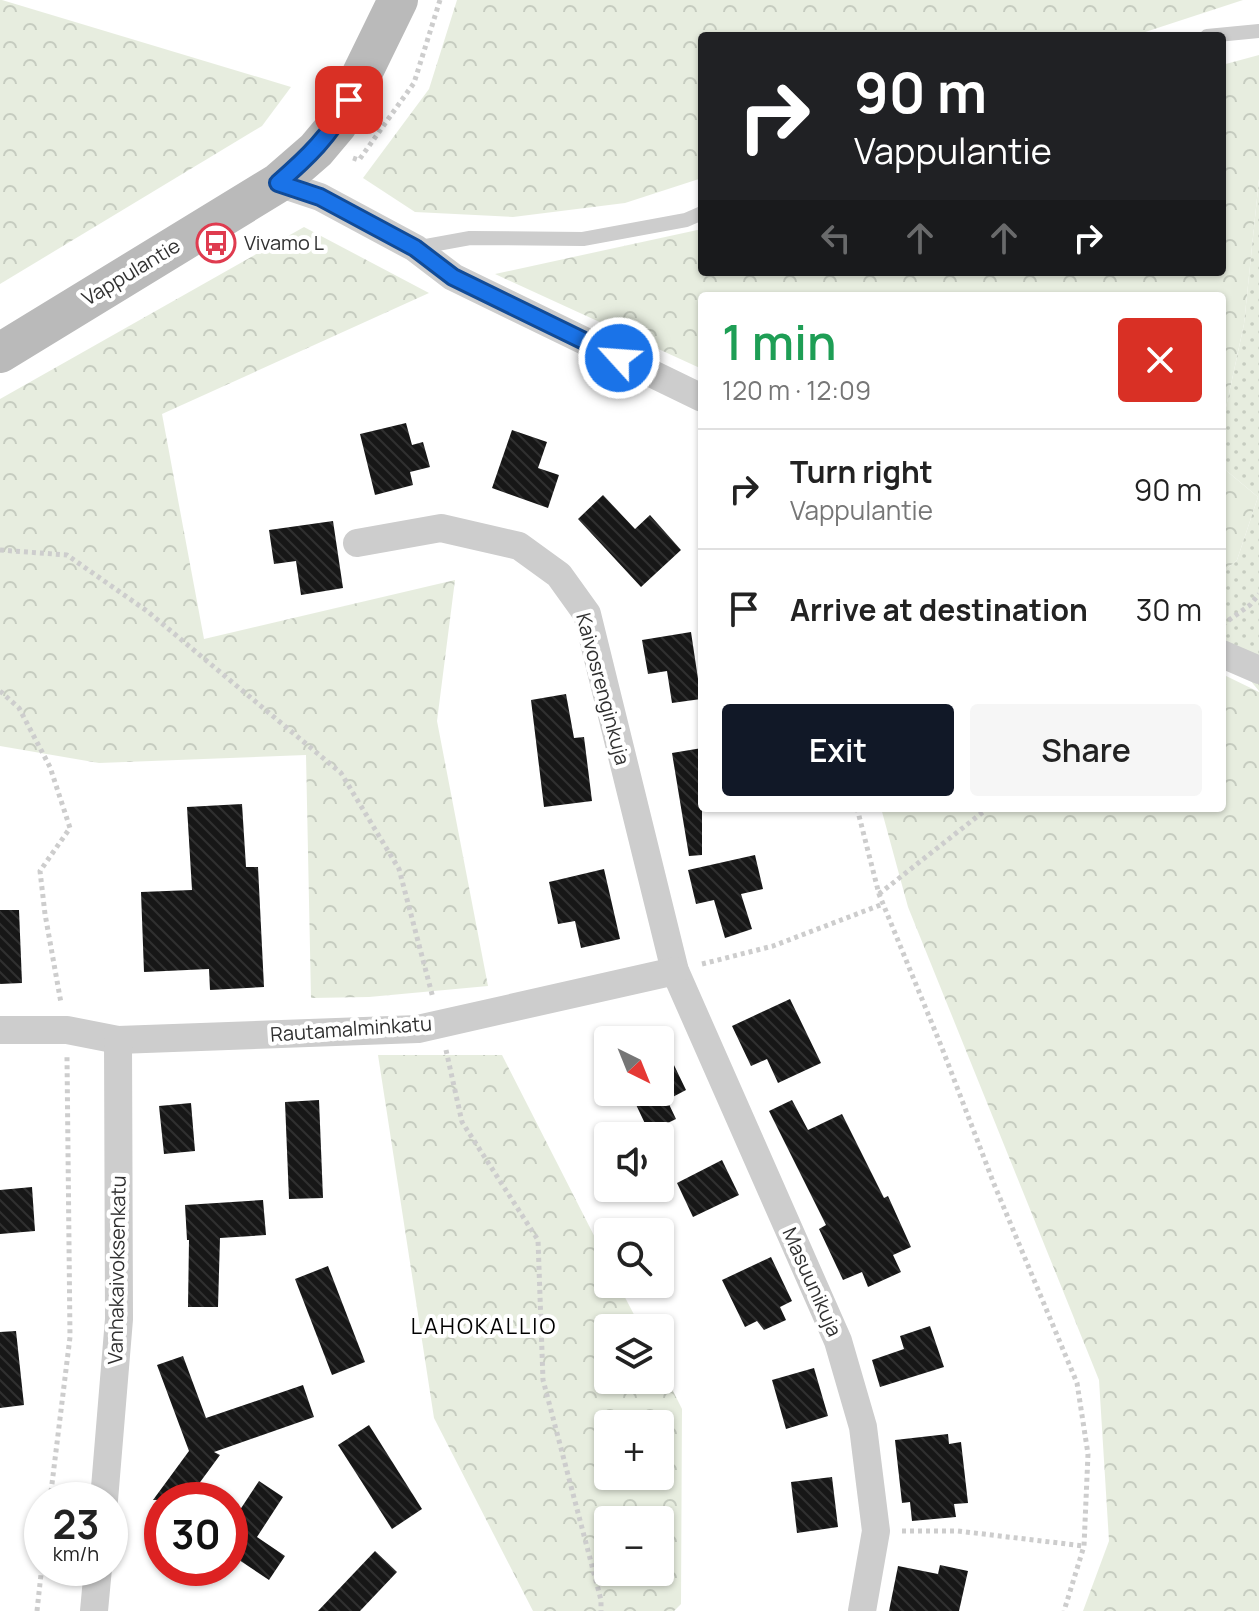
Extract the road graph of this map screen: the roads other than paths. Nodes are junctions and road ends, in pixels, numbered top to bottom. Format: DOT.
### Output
graph roads {
  1 [pos="398,0"];
  2 [pos="1259,31"];
  3 [pos="1226,34"];
  4 [pos="278,183"];
  5 [pos="698,215"];
  6 [pos="415,248"];
  7 [pos="0,353"];
  8 [pos="698,396"];
  9 [pos="357,543"];
  10 [pos="1226,656"];
  11 [pos="1259,670"];
  12 [pos="675,971"];
  13 [pos="0,1030"];
  14 [pos="118,1040"];
  15 [pos="105,1482"];
  16 [pos="96,1586"];
  17 [pos="94,1611"];
  18 [pos="862,1611"];
  1 -- 4 [label="street, Vappulantie"];
  2 -- 3 [label="lane"];
  4 -- 6 [label="street"];
  4 -- 7 [label="street, Vappulantie"];
  5 -- 6 [label="lane"];
  6 -- 8 [label="street"];
  9 -- 12 [label="street, Kaivosrenginkuja"];
  10 -- 11 [label="street"];
  12 -- 14 [label="street, Rautamalminkatu"];
  12 -- 18 [label="street, Masuunikuja"];
  13 -- 14 [label="street, Rautamalminkatu"];
  14 -- 15 [label="street, Vanhakaivoksenkatu"];
  16 -- 17 [label="street"];
}
